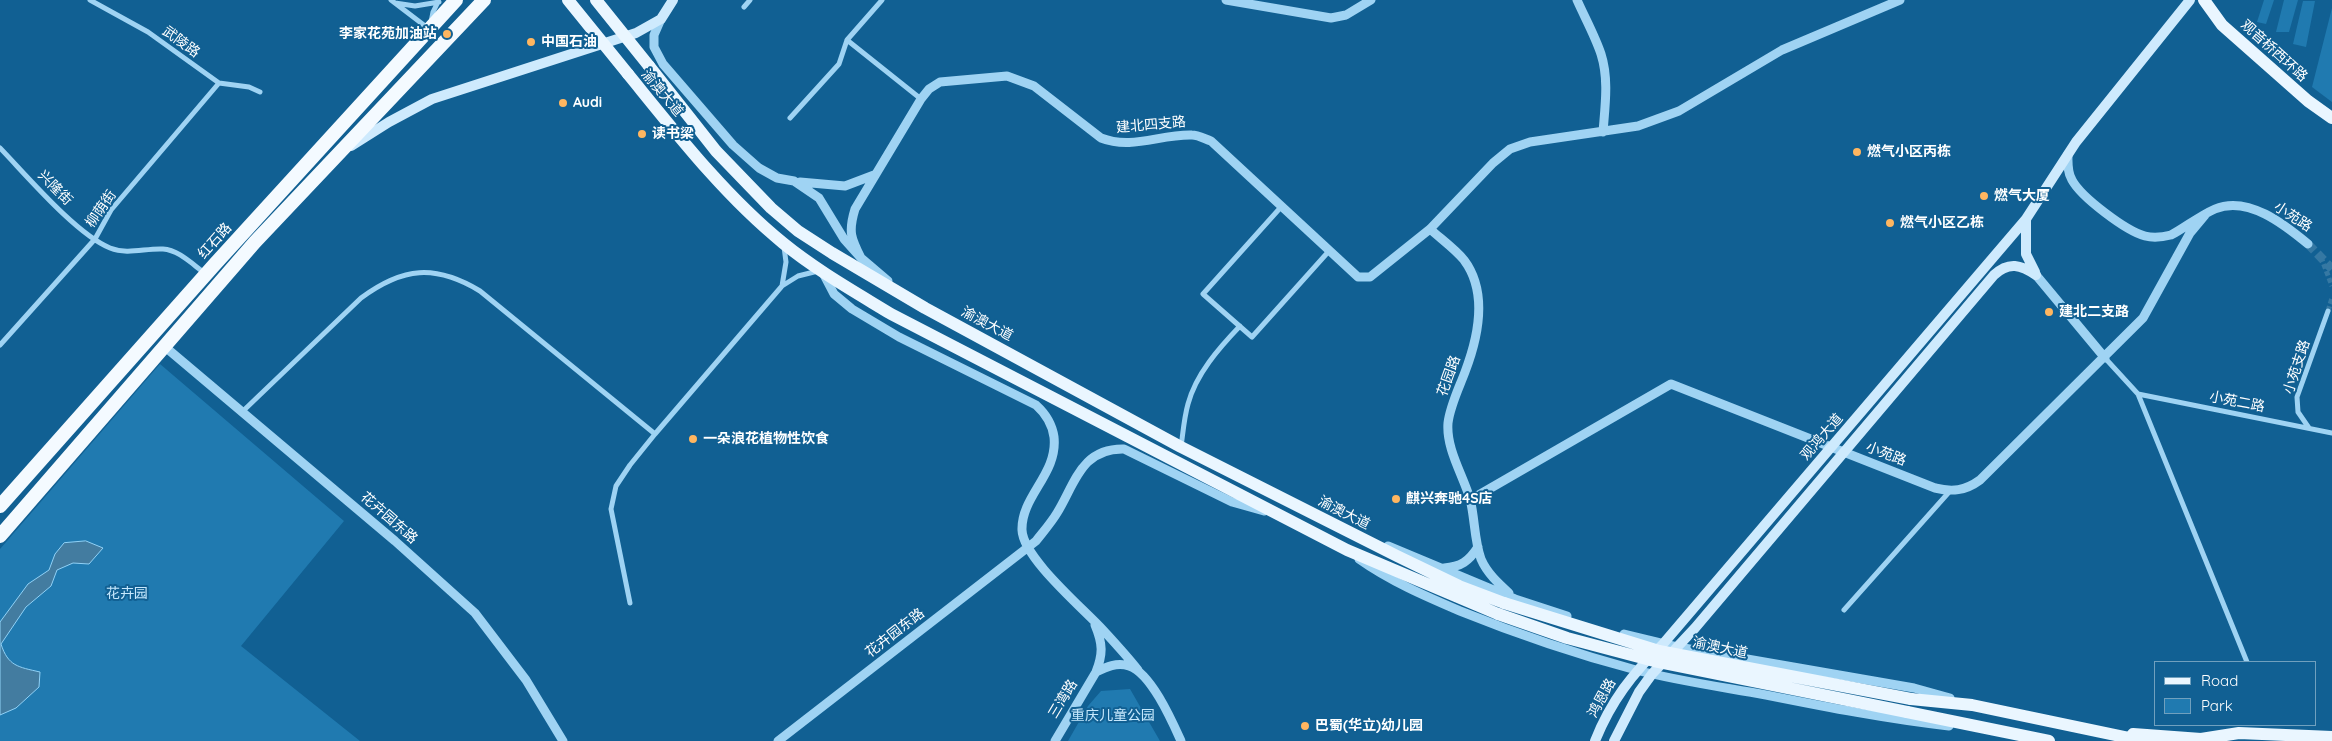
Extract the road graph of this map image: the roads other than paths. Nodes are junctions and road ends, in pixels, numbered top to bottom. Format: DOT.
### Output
graph roads {
  1 [pos="90,0"];
  2 [pos="456,0"];
  3 [pos="484,0"];
  4 [pos="568,0"];
  5 [pos="596,0"];
  6 [pos="674,0"];
  7 [pos="750,0"];
  8 [pos="882,0"];
  9 [pos="1226,0"];
  10 [pos="1371,0"];
  11 [pos="1577,0"];
  12 [pos="1900,0"];
  13 [pos="2190,0"];
  14 [pos="2204,0"];
  15 [pos="440,1"];
  16 [pos="393,2"];
  17 [pos="744,7"];
  18 [pos="661,19"];
  19 [pos="430,29"];
  20 [pos="847,40"];
  21 [pos="219,84"];
  22 [pos="260,92"];
  23 [pos="921,99"];
  24 [pos="790,118"];
  25 [pos="2332,118"];
  26 [pos="1603,132"];
  27 [pos="0,148"];
  28 [pos="342,151"];
  29 [pos="2068,154"];
  30 [pos="875,175"];
  31 [pos="794,181"];
  32 [pos="1281,207"];
  33 [pos="2205,215"];
  34 [pos="2026,219"];
  35 [pos="1430,229"];
  36 [pos="94,238"];
  37 [pos="783,244"];
  38 [pos="2308,244"];
  39 [pos="1329,251"];
  40 [pos="861,258"];
  41 [pos="821,271"];
  42 [pos="206,275"];
  43 [pos="2036,275"];
  44 [pos="782,286"];
  45 [pos="903,294"];
  46 [pos="2328,311"];
  47 [pos="1240,326"];
  48 [pos="0,345"];
  49 [pos="164,346"];
  50 [pos="2105,358"];
  51 [pos="2138,394"];
  52 [pos="242,412"];
  53 [pos="2309,428"];
  54 [pos="2332,433"];
  55 [pos="655,434"];
  56 [pos="1181,448"];
  57 [pos="1831,448"];
  58 [pos="1843,452"];
  59 [pos="1950,491"];
  60 [pos="1470,500"];
  61 [pos="0,506"];
  62 [pos="1281,516"];
  63 [pos="0,536"];
  64 [pos="1356,536"];
  65 [pos="1028,546"];
  66 [pos="1478,547"];
  67 [pos="1347,550"];
  68 [pos="1440,568"];
  69 [pos="630,603"];
  70 [pos="1506,605"];
  71 [pos="1844,610"];
  72 [pos="1093,621"];
  73 [pos="1605,629"];
  74 [pos="1662,644"];
  75 [pos="1678,647"];
  76 [pos="1595,658"];
  77 [pos="2247,661"];
  78 [pos="1138,670"];
  79 [pos="1636,670"];
  80 [pos="1096,672"];
  81 [pos="1652,674"];
  82 [pos="1972,704"];
  83 [pos="2242,729"];
  84 [pos="2107,732"];
  85 [pos="2015,733"];
  86 [pos="2332,737"];
  87 [pos="2201,739"];
  88 [pos="563,741"];
  89 [pos="778,741"];
  90 [pos="1055,741"];
  91 [pos="1181,741"];
  92 [pos="1595,741"];
  93 [pos="1614,741"];
  94 [pos="2049,741"];
  95 [pos="2144,741"];
  96 [pos="2225,741"];
  1 -- 21 [label="street, 武陵路"];
  2 -- 19 [label="highway, 红石路"];
  3 -- 28 [label="highway"];
  4 -- 37 [label="main road, 渝澳大道, bridge"];
  5 -- 45 [label="main road, 渝澳大道, bridge"];
  6 -- 18 [label="main road"];
  7 -- 17 [label="street"];
  8 -- 20 [label="street"];
  9 -- 10 [label="street"];
  11 -- 26 [label="street"];
  12 -- 26 [label="street, 建北四支路"];
  13 -- 29 [label="main road"];
  14 -- 25 [label="main road, 观音桥西环路"];
  15 -- 16 [label="street"];
  15 -- 19 [label="street"];
  16 -- 19 [label="street"];
  18 -- 28 [label="main road"];
  18 -- 31 [label="street"];
  19 -- 42 [label="highway, 红石路"];
  20 -- 23 [label="street"];
  20 -- 24 [label="street"];
  21 -- 22 [label="street"];
  21 -- 36 [label="street, 柳荫街"];
  23 -- 30 [label="street, 建北四支路"];
  23 -- 32 [label="street, 建北四支路"];
  26 -- 35 [label="street, 建北四支路"];
  27 -- 36 [label="street, 兴隆街"];
  28 -- 49 [label="highway"];
  29 -- 33 [label="street, 小苑路"];
  29 -- 34 [label="main road"];
  30 -- 31 [label="street"];
  30 -- 40 [label="street, 建北四支路"];
  31 -- 40 [label="street"];
  32 -- 39 [label="street, 建北四支路"];
  32 -- 47 [label="street"];
  33 -- 38 [label="street, 小苑路"];
  33 -- 50 [label="street"];
  34 -- 43 [label="main road"];
  34 -- 57 [label="main road, 观鸿大道"];
  35 -- 39 [label="street, 建北四支路"];
  35 -- 60 [label="street, 花园路"];
  36 -- 42 [label="street, 兴隆街"];
  36 -- 48 [label="street, 柳荫街"];
  37 -- 41 [label="main road, 渝澳大道"];
  37 -- 44 [label="street"];
  39 -- 47 [label="street"];
  40 -- 45 [label="street"];
  41 -- 44 [label="street"];
  41 -- 62 [label="main road, 渝澳大道"];
  41 -- 65 [label="street"];
  42 -- 61 [label="highway, 红石路"];
  43 -- 50 [label="street"];
  43 -- 58 [label="main road, 观鸿大道"];
  44 -- 55 [label="street"];
  45 -- 56 [label="main road, 渝澳大道"];
  46 -- 53 [label="street, 小苑支路"];
  47 -- 56 [label="street"];
  49 -- 52 [label="street, 花卉园东路"];
  49 -- 63 [label="highway"];
  50 -- 51 [label="street"];
  50 -- 59 [label="street"];
  51 -- 53 [label="street, 小苑二路"];
  51 -- 77 [label="street"];
  52 -- 55 [label="street"];
  52 -- 88 [label="street, 花卉园东路"];
  53 -- 54 [label="street, 小苑二路"];
  55 -- 69 [label="street"];
  56 -- 64 [label="main road, 渝澳大道"];
  57 -- 58 [label="street, 小苑路"];
  57 -- 60 [label="street, 小苑路"];
  57 -- 74 [label="main road, 观鸿大道"];
  58 -- 59 [label="street, 小苑路"];
  58 -- 75 [label="main road, 观鸿大道"];
  59 -- 71 [label="street"];
  60 -- 66 [label="street, 花园路"];
  62 -- 65 [label="street, 花卉园东路"];
  62 -- 67 [label="main road, 渝澳大道"];
  64 -- 68 [label="street"];
  64 -- 70 [label="main road, 渝澳大道"];
  65 -- 72 [label="street"];
  65 -- 89 [label="street, 花卉园东路"];
  66 -- 68 [label="street"];
  66 -- 70 [label="street, 花园路"];
  67 -- 70 [label="main road, 渝澳大道"];
  67 -- 76 [label="street"];
  68 -- 70 [label="street"];
  70 -- 73 [label="street"];
  70 -- 82 [label="main road, 渝澳大道, bridge"];
  70 -- 85 [label="main road, 渝澳大道, bridge"];
  72 -- 78 [label="street"];
  72 -- 80 [label="street, 三湾路"];
  73 -- 74 [label="street"];
  73 -- 76 [label="street"];
  74 -- 75 [label="street"];
  74 -- 79 [label="main road, 观鸿大道"];
  75 -- 81 [label="main road, 观鸿大道"];
  75 -- 82 [label="street"];
  76 -- 79 [label="street"];
  78 -- 80 [label="street"];
  78 -- 91 [label="street"];
  79 -- 81 [label="street"];
  79 -- 92 [label="main road, 鸿恩路"];
  80 -- 90 [label="street, 三湾路"];
  81 -- 85 [label="street"];
  81 -- 93 [label="main road, 鸿恩路"];
  82 -- 84 [label="main road, 渝澳大道"];
  83 -- 86 [label="main road"];
  83 -- 87 [label="main road"];
  84 -- 87 [label="main road"];
  84 -- 95 [label="main road, 渝澳大道"];
  85 -- 94 [label="main road, 渝澳大道"];
  87 -- 96 [label="main road"];
}
